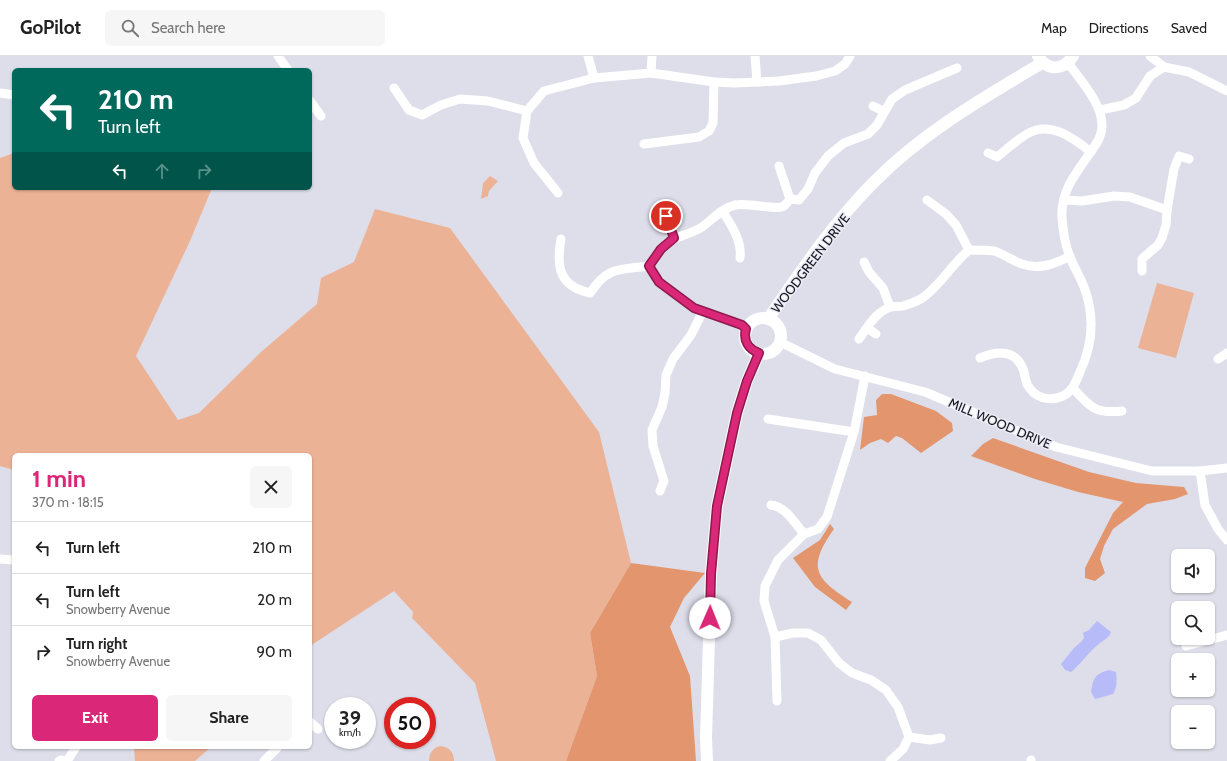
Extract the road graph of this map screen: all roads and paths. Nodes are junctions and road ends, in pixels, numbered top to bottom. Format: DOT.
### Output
graph roads {
  1 [pos="278,56"];
  2 [pos="588,56"];
  3 [pos="652,56"];
  4 [pos="755,56"];
  5 [pos="850,56"];
  6 [pos="1150,56"];
  7 [pos="1040,59"];
  8 [pos="1071,59"];
  9 [pos="1164,67"];
  10 [pos="287,68"];
  11 [pos="957,68"];
  12 [pos="651,74"];
  13 [pos="594,78"];
  14 [pos="714,82"];
  15 [pos="757,82"];
  16 [pos="394,88"];
  17 [pos="1227,91"];
  18 [pos="0,93"];
  19 [pos="12,94"];
  20 [pos="312,104"];
  21 [pos="873,106"];
  22 [pos="1100,110"];
  23 [pos="527,111"];
  24 [pos="883,111"];
  25 [pos="321,116"];
  26 [pos="644,144"];
  27 [pos="1091,152"];
  28 [pos="988,153"];
  29 [pos="1189,159"];
  30 [pos="779,166"];
  31 [pos="558,193"];
  32 [pos="790,199"];
  33 [pos="926,200"];
  34 [pos="1064,200"];
  35 [pos="1166,210"];
  36 [pos="723,212"];
  37 [pos="666,216"];
  38 [pos="674,238"];
  39 [pos="561,239"];
  40 [pos="969,250"];
  41 [pos="1070,256"];
  42 [pos="740,258"];
  43 [pos="1132,258"];
  44 [pos="1142,259"];
  45 [pos="864,262"];
  46 [pos="649,266"];
  47 [pos="1142,271"];
  48 [pos="890,307"];
  49 [pos="702,311"];
  50 [pos="768,319"];
  51 [pos="867,328"];
  52 [pos="746,329"];
  53 [pos="876,334"];
  54 [pos="859,339"];
  55 [pos="780,342"];
  56 [pos="759,353"];
  57 [pos="1227,353"];
  58 [pos="980,358"];
  59 [pos="1218,359"];
  60 [pos="865,376"];
  61 [pos="1073,388"];
  62 [pos="1122,411"];
  63 [pos="768,419"];
  64 [pos="854,432"];
  65 [pos="1227,468"];
  66 [pos="1200,471"];
  67 [pos="660,491"];
  68 [pos="770,504"];
  69 [pos="804,534"];
  70 [pos="1227,540"];
  71 [pos="0,560"];
  72 [pos="12,560"];
  73 [pos="1227,635"];
  74 [pos="775,637"];
  75 [pos="1186,646"];
  76 [pos="777,701"];
  77 [pos="312,724"];
  78 [pos="318,729"];
  79 [pos="909,737"];
  80 [pos="940,738"];
  81 [pos="75,749"];
  82 [pos="276,749"];
  83 [pos="59,761"];
  84 [pos="264,761"];
  85 [pos="707,761"];
  86 [pos="890,761"];
  1 -- 10 [label="street"];
  2 -- 13 [label="street"];
  3 -- 12 [label="street"];
  4 -- 15 [label="street"];
  5 -- 15 [label="street"];
  6 -- 9 [label="street"];
  7 -- 8 [label="main road"];
  7 -- 50 [label="main road, WOODGREEN DRIVE"];
  8 -- 22 [label="street"];
  9 -- 17 [label="street"];
  9 -- 22 [label="street"];
  11 -- 24 [label="street"];
  12 -- 13 [label="street"];
  12 -- 14 [label="street"];
  13 -- 23 [label="street"];
  14 -- 15 [label="street"];
  14 -- 26 [label="street"];
  16 -- 23 [label="street"];
  18 -- 19 [label="street"];
  20 -- 25 [label="street"];
  21 -- 24 [label="street"];
  22 -- 27 [label="street"];
  23 -- 31 [label="street"];
  24 -- 32 [label="street"];
  27 -- 28 [label="street"];
  27 -- 34 [label="street"];
  29 -- 35 [label="street"];
  30 -- 32 [label="street"];
  32 -- 36 [label="street"];
  33 -- 40 [label="street"];
  34 -- 35 [label="street"];
  34 -- 41 [label="street"];
  35 -- 44 [label="street"];
  36 -- 38 [label="street"];
  36 -- 42 [label="street"];
  37 -- 38 [label="street"];
  38 -- 46 [label="street"];
  39 -- 46 [label="street"];
  40 -- 41 [label="street"];
  40 -- 48 [label="street"];
  41 -- 61 [label="street"];
  43 -- 44 [label="street"];
  44 -- 47 [label="street"];
  45 -- 48 [label="street"];
  46 -- 49 [label="street"];
  48 -- 51 [label="street"];
  49 -- 52 [label="street"];
  49 -- 67 [label="street"];
  50 -- 52 [label="main road"];
  50 -- 55 [label="main road"];
  51 -- 53 [label="street"];
  51 -- 54 [label="street"];
  52 -- 56 [label="main road"];
  55 -- 56 [label="main road"];
  55 -- 60 [label="street, MILL WOOD DRIVE"];
  56 -- 85 [label="main road"];
  57 -- 59 [label="street"];
  58 -- 61 [label="street"];
  60 -- 64 [label="street"];
  60 -- 66 [label="street, MILL WOOD DRIVE"];
  61 -- 62 [label="street"];
  63 -- 64 [label="street"];
  64 -- 69 [label="street"];
  65 -- 66 [label="street, MILL WOOD DRIVE"];
  66 -- 70 [label="street"];
  68 -- 69 [label="street"];
  69 -- 74 [label="street"];
  71 -- 72 [label="street"];
  73 -- 75 [label="street"];
  74 -- 76 [label="street"];
  74 -- 79 [label="street"];
  77 -- 78 [label="street"];
  79 -- 80 [label="street"];
  79 -- 86 [label="street"];
  81 -- 83 [label="street"];
  82 -- 84 [label="street"];
}
